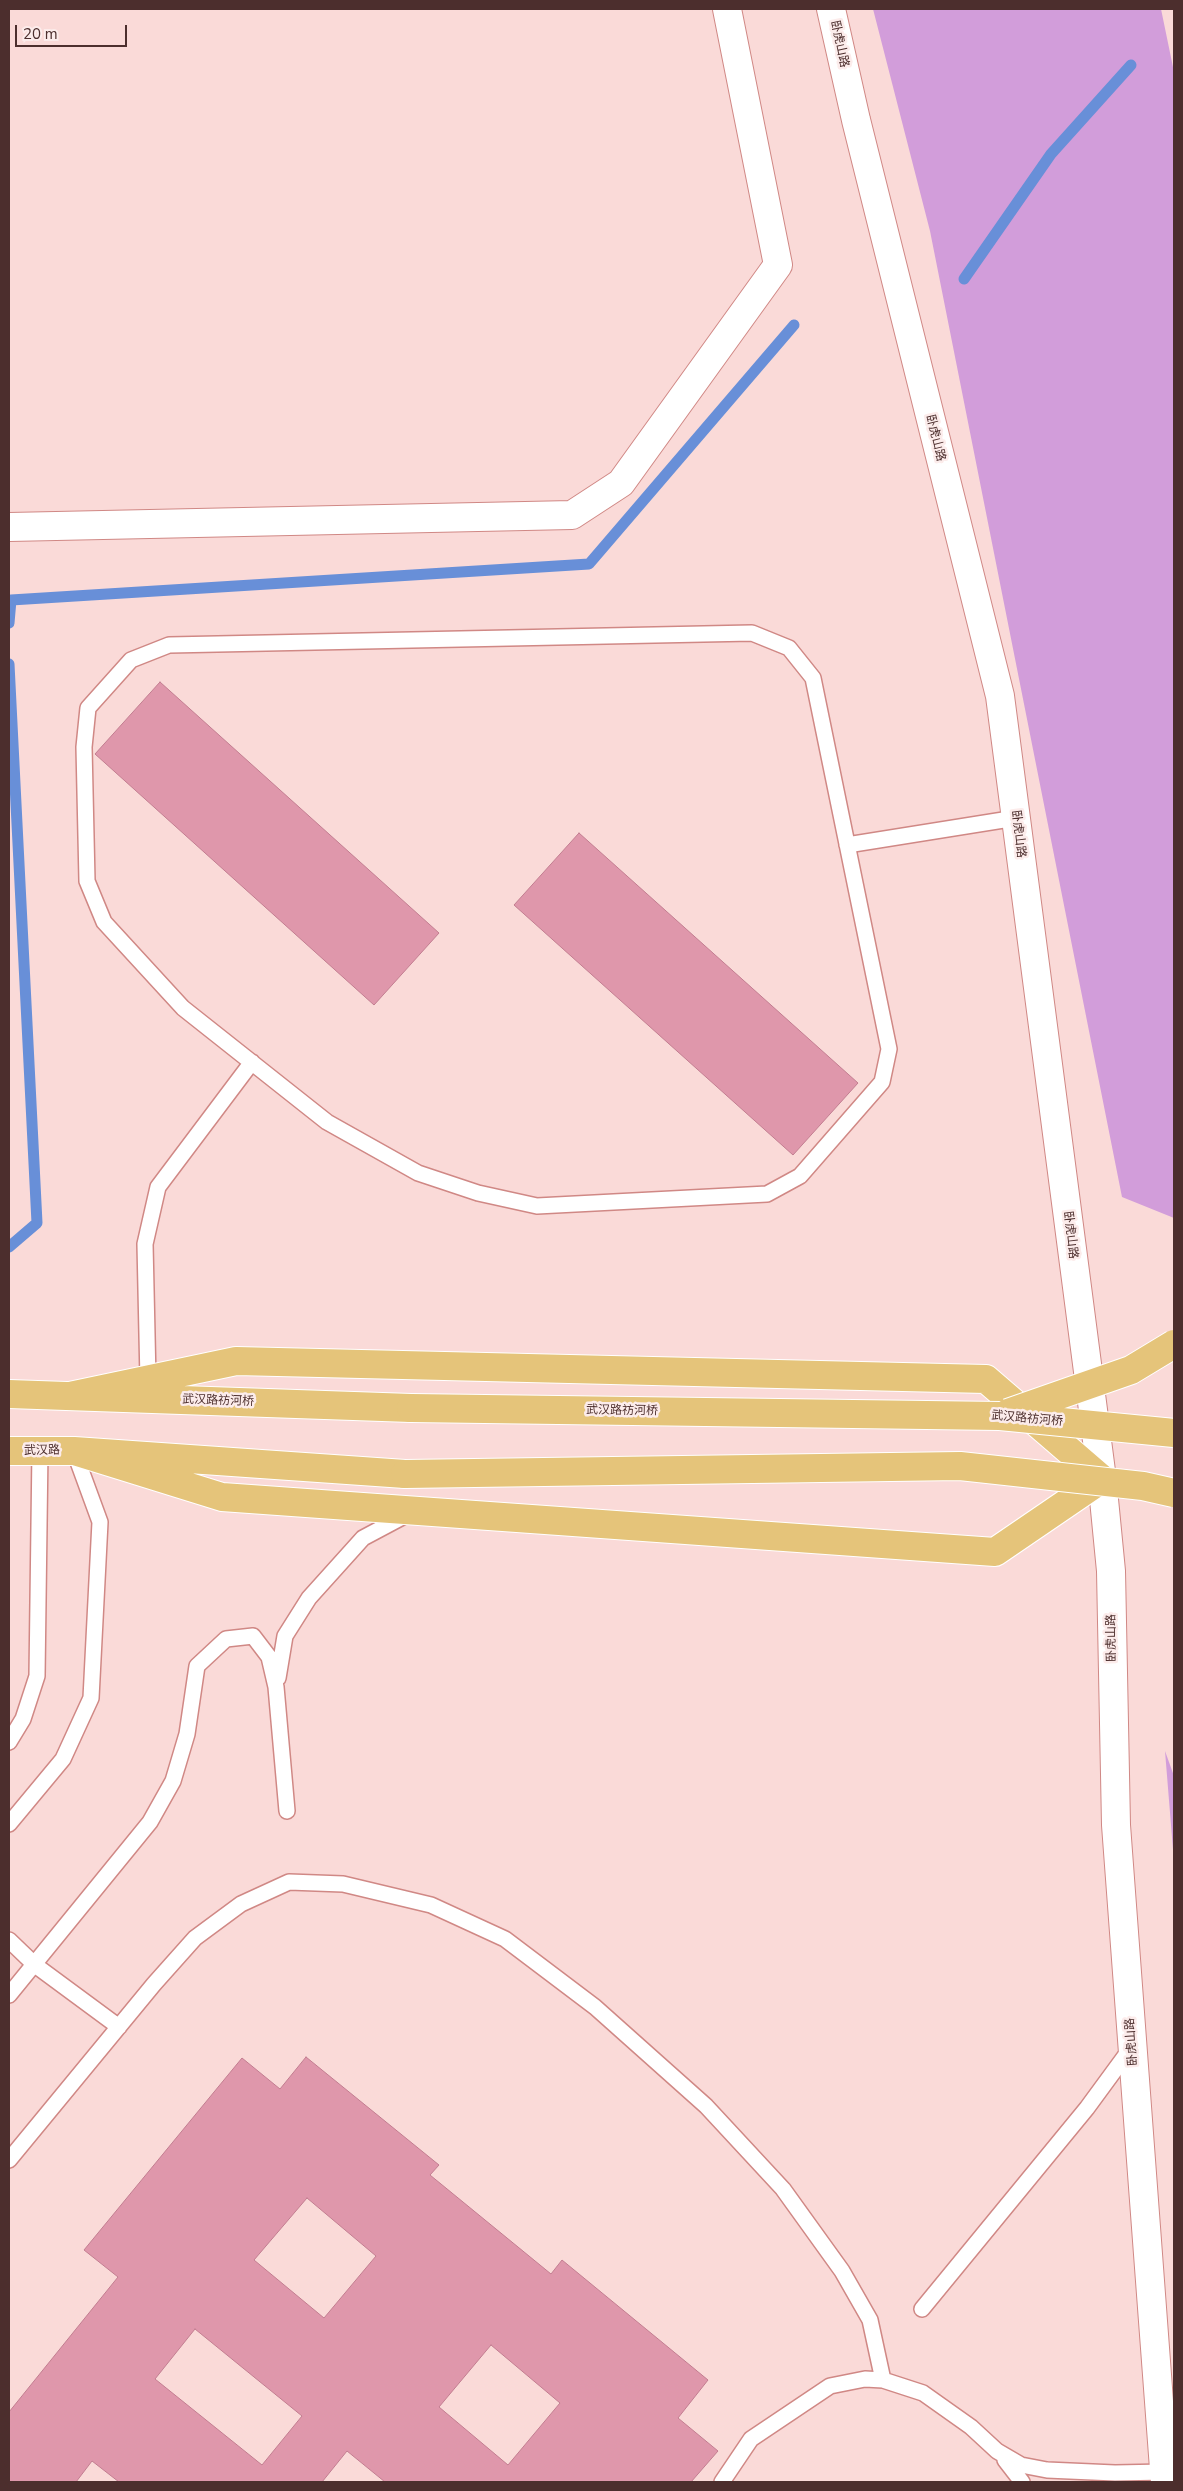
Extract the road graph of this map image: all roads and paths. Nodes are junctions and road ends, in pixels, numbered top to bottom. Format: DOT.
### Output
graph roads {
  1 [pos="727,9"];
  2 [pos="831,9"];
  3 [pos="9,528"];
  4 [pos="1016,818"];
  5 [pos="847,844"];
  6 [pos="252,1062"];
  7 [pos="1174,1344"];
  8 [pos="148,1380"];
  9 [pos="9,1394"];
  10 [pos="70,1396"];
  11 [pos="1000,1416"];
  12 [pos="1174,1434"];
  13 [pos="40,1450"];
  14 [pos="9,1451"];
  15 [pos="74,1451"];
  16 [pos="1102,1479"];
  17 [pos="1143,1486"];
  18 [pos="1174,1493"];
  19 [pos="1174,1503"];
  20 [pos="416,1510"];
  21 [pos="276,1687"];
  22 [pos="9,1742"];
  23 [pos="287,1811"];
  24 [pos="9,1824"];
  25 [pos="9,1940"];
  26 [pos="35,1965"];
  27 [pos="9,1995"];
  28 [pos="119,2027"];
  29 [pos="1132,2047"];
  30 [pos="9,2160"];
  31 [pos="922,2309"];
  32 [pos="883,2380"];
  33 [pos="997,2451"];
  34 [pos="1164,2477"];
  35 [pos="722,2482"];
  36 [pos="1022,2482"];
  1 -- 3 [label="street"];
  2 -- 4 [label="street, 卧虎山路"];
  4 -- 5 [label="lane"];
  4 -- 16 [label="street, 卧虎山路"];
  5 -- 6 [label="lane"];
  5 -- 6 [label="lane"];
  6 -- 8 [label="lane"];
  7 -- 11 [label="main road, bridge"];
  8 -- 10 [label="main road"];
  8 -- 16 [label="main road"];
  9 -- 10 [label="main road"];
  10 -- 11 [label="main road, 武汉路祊河桥, bridge"];
  11 -- 12 [label="main road, 武汉路祊河桥, bridge"];
  13 -- 14 [label="main road, 武汉路"];
  13 -- 15 [label="main road, 武汉路"];
  13 -- 22 [label="lane"];
  15 -- 17 [label="main road, bridge"];
  15 -- 20 [label="main road"];
  15 -- 24 [label="lane"];
  16 -- 20 [label="main road"];
  16 -- 29 [label="street, 卧虎山路"];
  17 -- 18 [label="main road, bridge"];
  17 -- 19 [label="main road, bridge"];
  20 -- 21 [label="lane"];
  21 -- 23 [label="lane"];
  21 -- 26 [label="lane"];
  25 -- 26 [label="lane"];
  26 -- 27 [label="lane"];
  26 -- 28 [label="lane"];
  28 -- 30 [label="lane"];
  28 -- 32 [label="lane"];
  29 -- 31 [label="lane"];
  29 -- 34 [label="street, 卧虎山路"];
  32 -- 33 [label="lane"];
  32 -- 35 [label="lane"];
  33 -- 34 [label="lane"];
  33 -- 36 [label="lane"];
}
